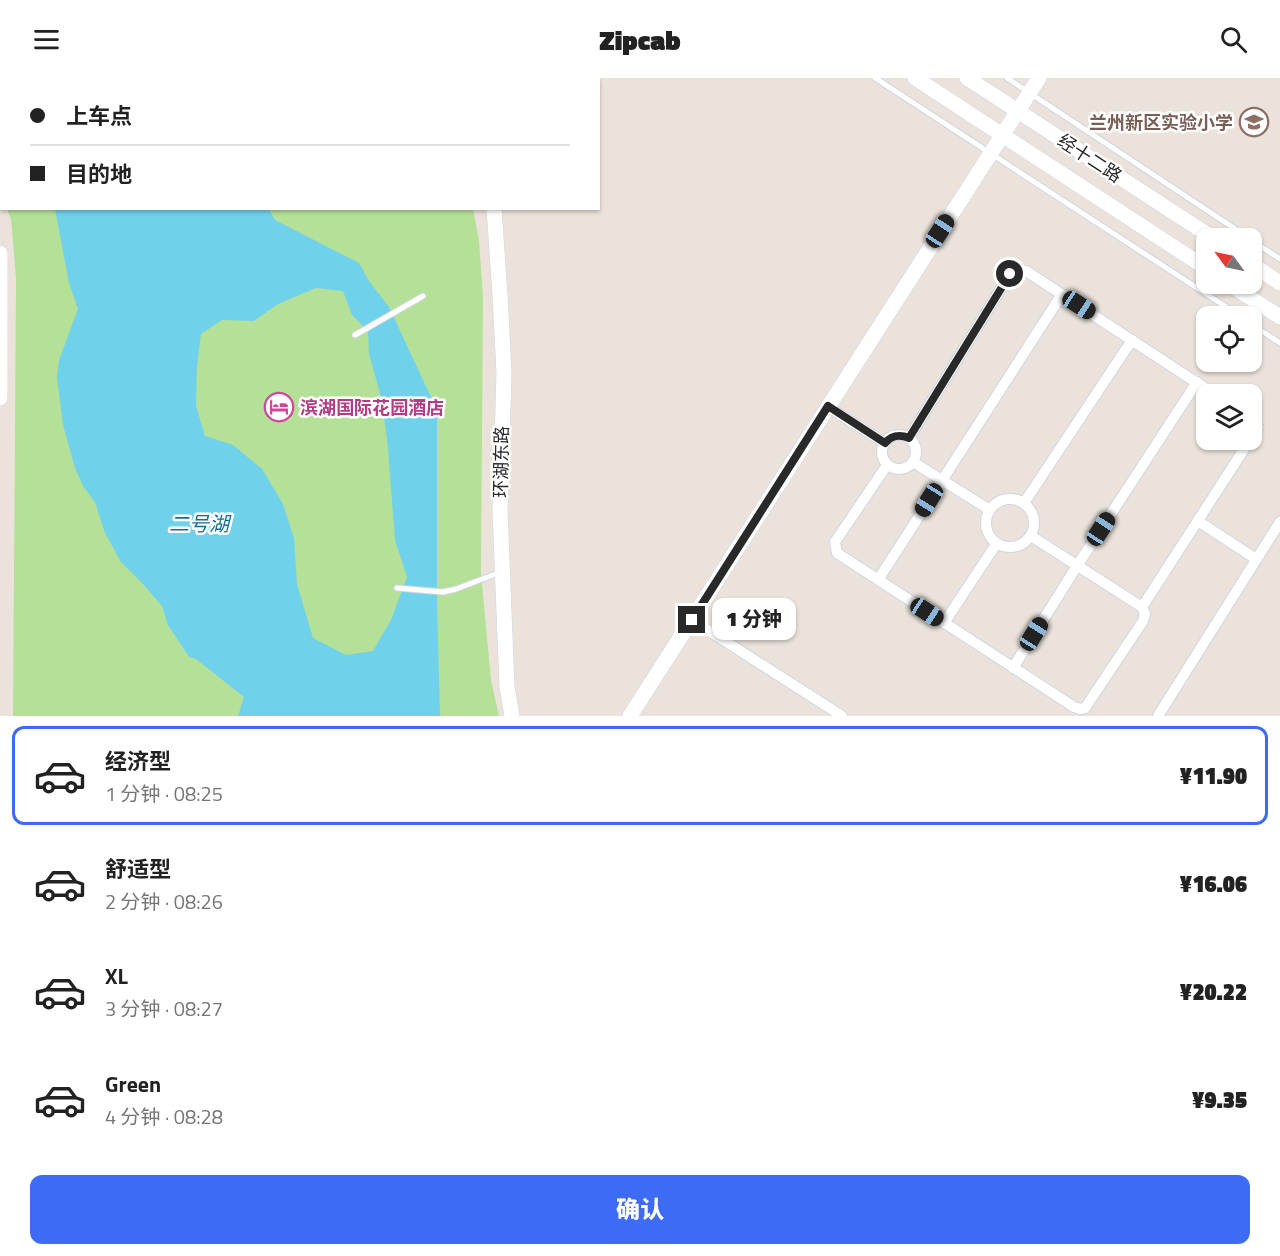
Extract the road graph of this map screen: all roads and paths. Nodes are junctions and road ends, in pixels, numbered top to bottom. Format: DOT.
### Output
graph roads {
  1 [pos="875,78"];
  2 [pos="915,78"];
  3 [pos="967,78"];
  4 [pos="1007,78"];
  5 [pos="1039,78"];
  6 [pos="1029,93"];
  7 [pos="1017,110"];
  8 [pos="1002,134"];
  9 [pos="990,152"];
  10 [pos="494,210"];
  11 [pos="1198,228"];
  12 [pos="1233,228"];
  13 [pos="1262,247"];
  14 [pos="0,253"];
  15 [pos="1280,259"];
  16 [pos="1196,261"];
  17 [pos="1262,271"];
  18 [pos="1280,283"];
  19 [pos="1062,294"];
  20 [pos="1244,294"];
  21 [pos="423,296"];
  22 [pos="1225,306"];
  23 [pos="1280,317"];
  24 [pos="1262,331"];
  25 [pos="355,335"];
  26 [pos="1132,340"];
  27 [pos="1280,343"];
  28 [pos="1197,382"];
  29 [pos="1200,384"];
  30 [pos="0,398"];
  31 [pos="828,406"];
  32 [pos="909,438"];
  33 [pos="885,443"];
  34 [pos="1242,450"];
  35 [pos="913,462"];
  36 [pos="887,465"];
  37 [pos="942,480"];
  38 [pos="1024,502"];
  39 [pos="990,510"];
  40 [pos="1198,520"];
  41 [pos="1280,522"];
  42 [pos="1031,536"];
  43 [pos="997,543"];
  44 [pos="1256,559"];
  45 [pos="1077,566"];
  46 [pos="502,572"];
  47 [pos="878,580"];
  48 [pos="397,588"];
  49 [pos="1142,607"];
  50 [pos="692,620"];
  51 [pos="944,623"];
  52 [pos="1013,668"];
  53 [pos="512,716"];
  54 [pos="630,716"];
  55 [pos="842,716"];
  56 [pos="1158,716"];
  1 -- 9 [label="lane"];
  2 -- 8 [label="street"];
  3 -- 7 [label="street, 经十二路"];
  4 -- 6 [label="lane"];
  5 -- 6 [label="street"];
  6 -- 7 [label="street"];
  6 -- 12 [label="lane"];
  7 -- 8 [label="street"];
  7 -- 11 [label="street, 经十二路"];
  8 -- 9 [label="street"];
  8 -- 16 [label="street"];
  9 -- 22 [label="lane"];
  9 -- 31 [label="street"];
  10 -- 46 [label="street, 环湖东路"];
  13 -- 15 [label="lane"];
  14 -- 30 [label="street"];
  17 -- 18 [label="street"];
  19 -- 26 [label="street"];
  19 -- 32 [label="street"];
  19 -- 37 [label="street"];
  20 -- 23 [label="street"];
  21 -- 25 [label="lane"];
  24 -- 27 [label="lane"];
  26 -- 28 [label="street"];
  26 -- 38 [label="street"];
  28 -- 29 [label="street"];
  28 -- 45 [label="street"];
  31 -- 33 [label="street"];
  31 -- 50 [label="street"];
  32 -- 33 [label="street"];
  32 -- 35 [label="street"];
  33 -- 36 [label="street"];
  34 -- 40 [label="street"];
  35 -- 36 [label="street"];
  35 -- 37 [label="street"];
  36 -- 47 [label="street"];
  37 -- 39 [label="street"];
  37 -- 47 [label="street"];
  38 -- 39 [label="street"];
  38 -- 42 [label="street"];
  39 -- 43 [label="street"];
  40 -- 44 [label="street"];
  40 -- 49 [label="street"];
  41 -- 44 [label="street"];
  42 -- 43 [label="street"];
  42 -- 45 [label="street"];
  43 -- 51 [label="street"];
  44 -- 56 [label="street"];
  45 -- 49 [label="street"];
  45 -- 52 [label="street"];
  46 -- 48 [label="lane"];
  46 -- 53 [label="street, 环湖东路"];
  47 -- 51 [label="street"];
  49 -- 52 [label="street"];
  50 -- 54 [label="street"];
  50 -- 55 [label="street"];
  51 -- 52 [label="street"];
}
